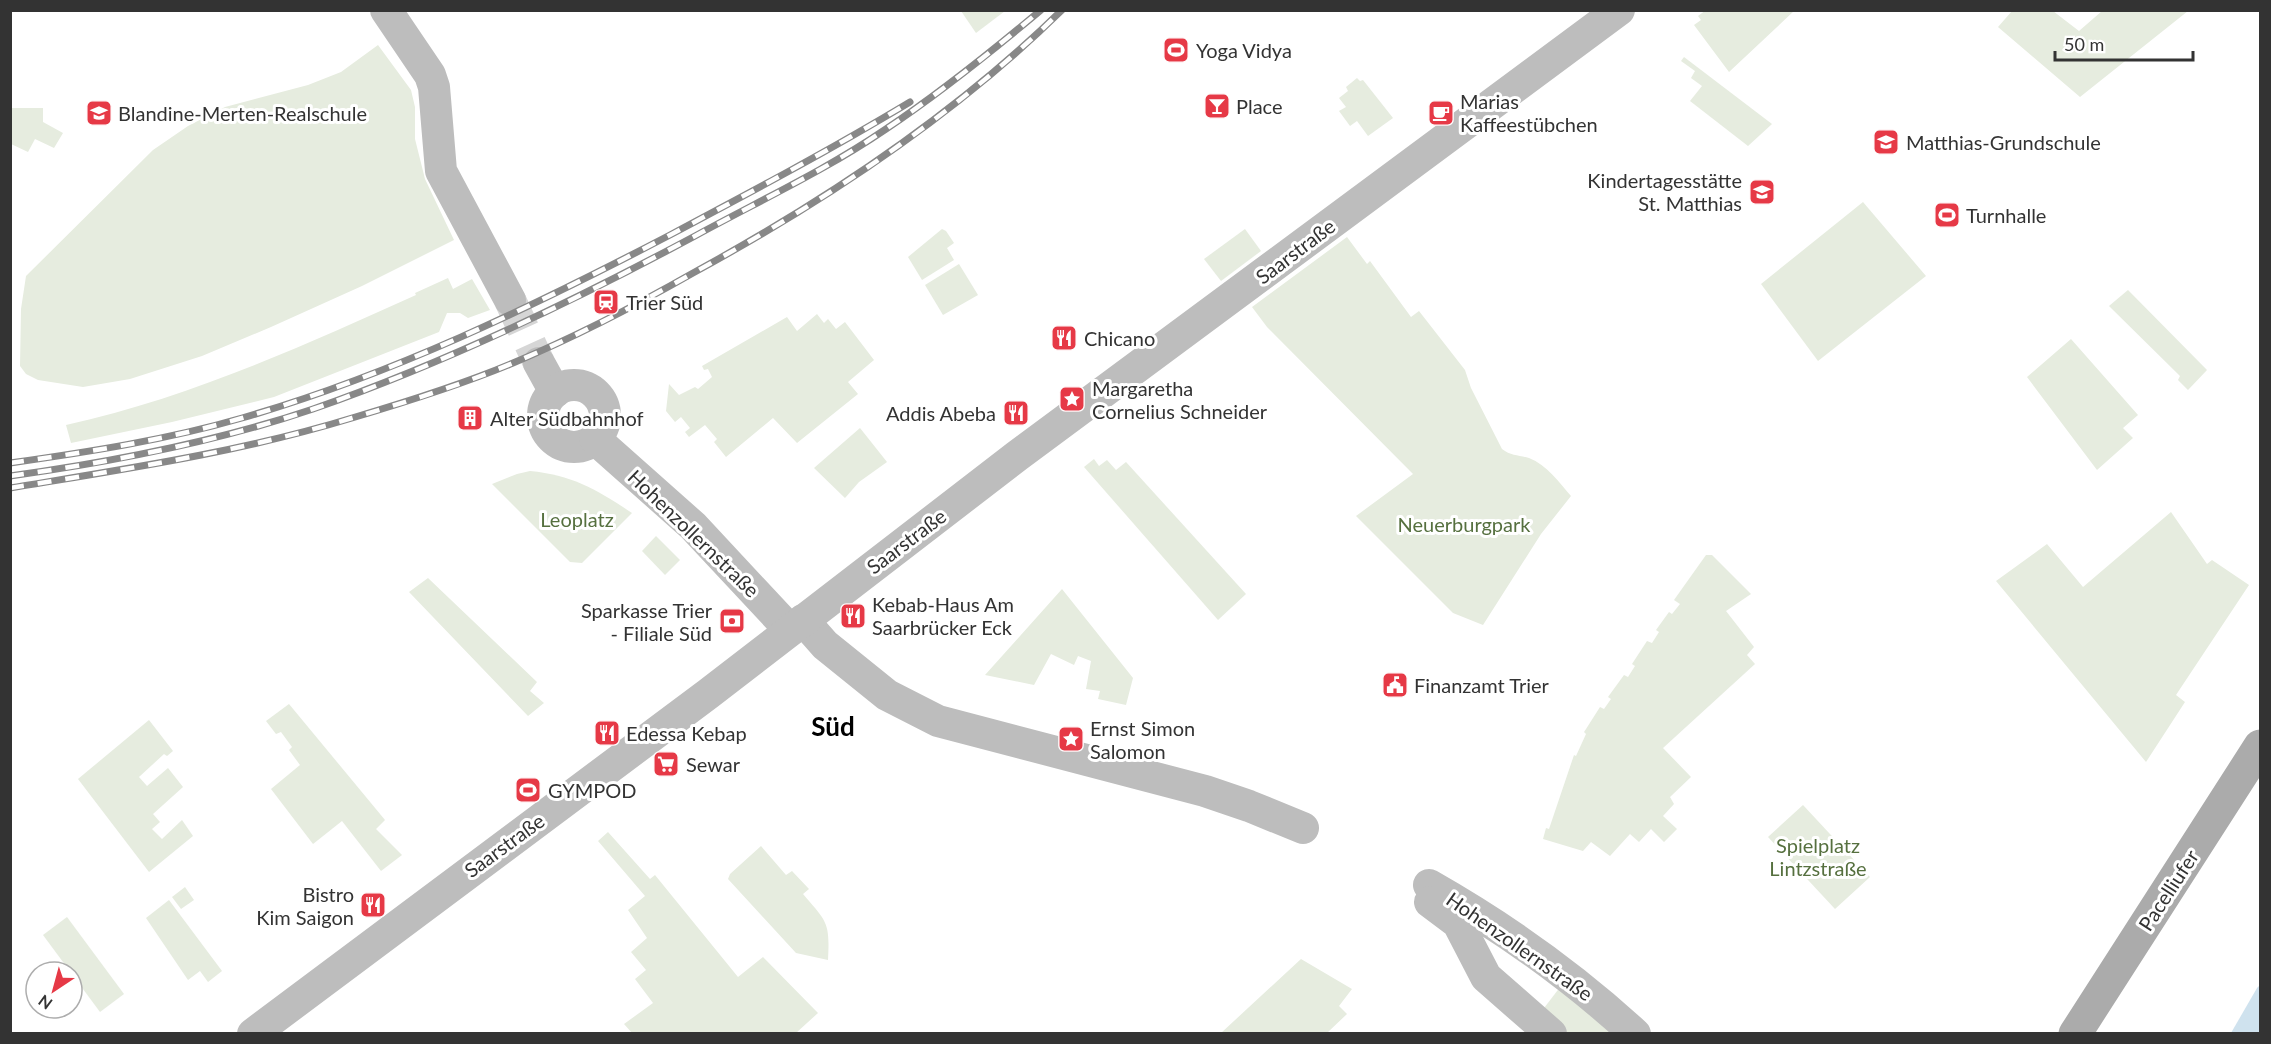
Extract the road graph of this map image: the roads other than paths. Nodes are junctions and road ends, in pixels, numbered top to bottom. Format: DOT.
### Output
graph roads {
  1 [pos="386,10"];
  2 [pos="1619,10"];
  3 [pos="510,300"];
  4 [pos="539,363"];
  5 [pos="555,392"];
  6 [pos="595,440"];
  7 [pos="797,625"];
  8 [pos="2260,746"];
  9 [pos="2260,782"];
  10 [pos="1303,828"];
  11 [pos="1517,939"];
  12 [pos="1486,977"];
  13 [pos="252,1034"];
  14 [pos="1551,1034"];
  15 [pos="1635,1034"];
  16 [pos="2075,1034"];
  17 [pos="2102,1034"];
  1 -- 3 [label="street"];
  2 -- 7 [label="street, Saarstraße"];
  4 -- 5 [label="street"];
  5 -- 6 [label="street"];
  5 -- 6 [label="street"];
  6 -- 7 [label="street, Hohenzollernstraße"];
  7 -- 10 [label="street, Hohenzollernstraße"];
  7 -- 13 [label="street, Saarstraße"];
  8 -- 16 [label="main road, Pacelliufer"];
  9 -- 17 [label="main road, Pacelliufer"];
  11 -- 12 [label="street"];
  11 -- 12 [label="street, Hohenzollernstraße"];
  11 -- 15 [label="street, Hohenzollernstraße"];
  12 -- 14 [label="street, Hohenzollernstraße"];
}
